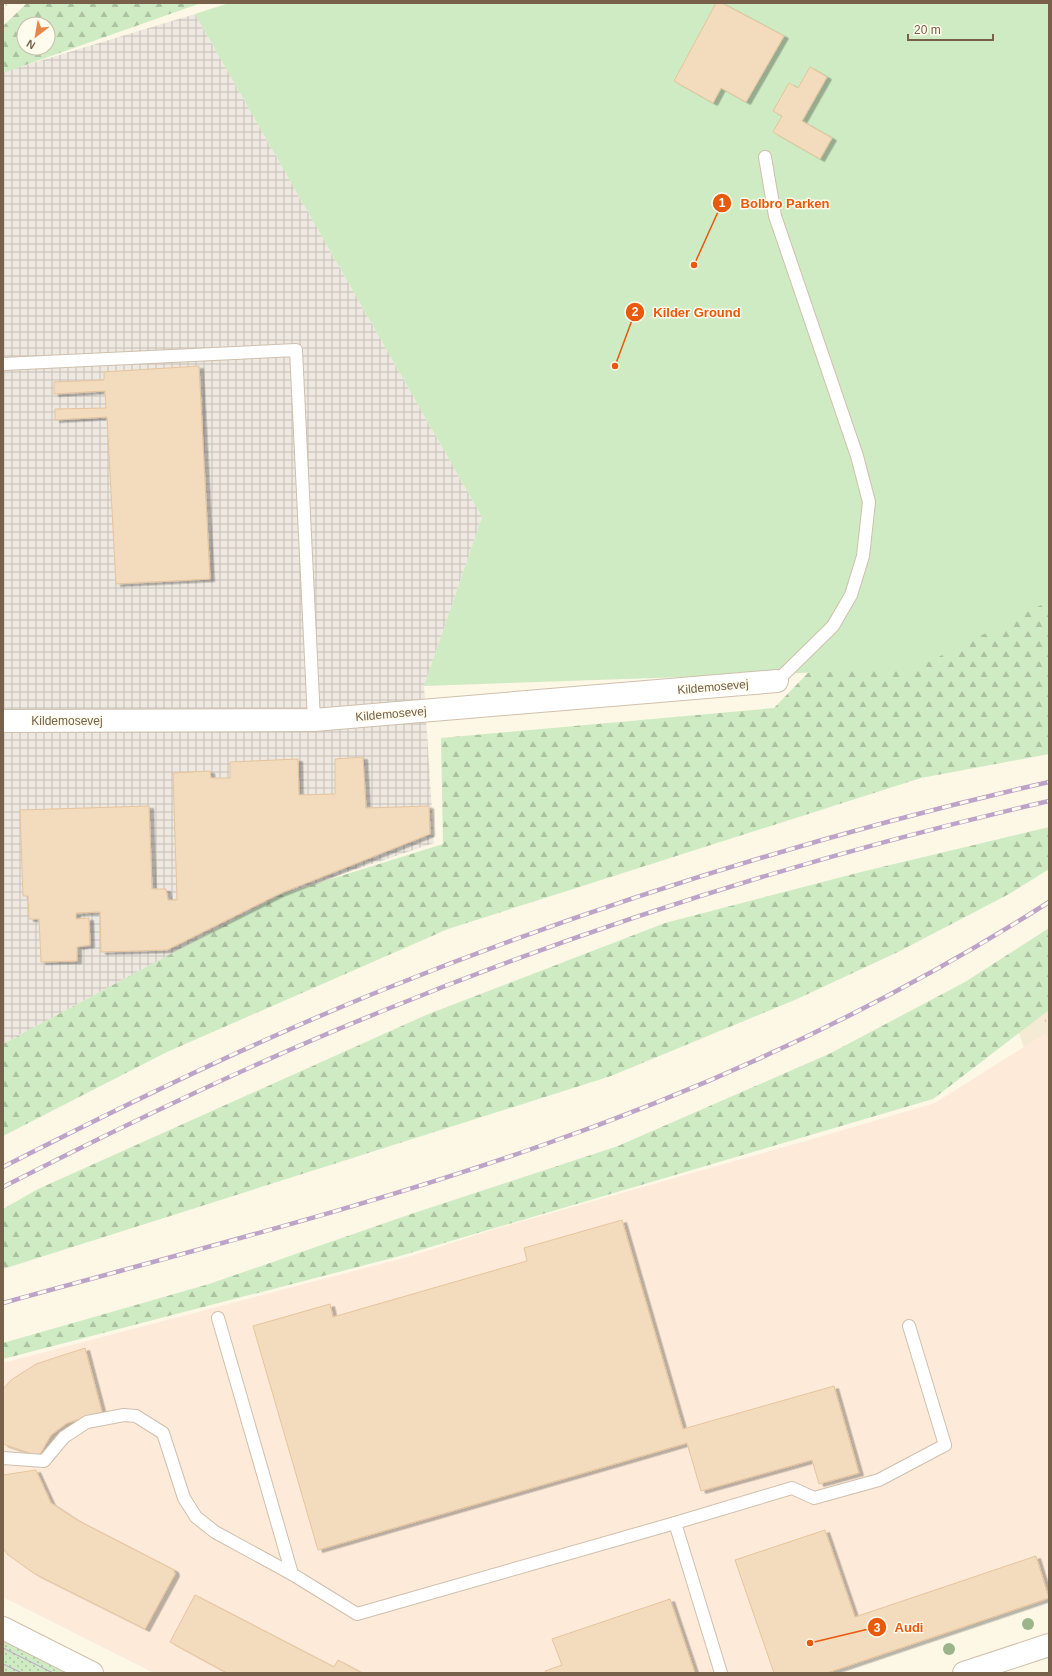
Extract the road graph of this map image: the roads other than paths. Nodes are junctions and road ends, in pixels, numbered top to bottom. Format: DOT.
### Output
graph roads {
  1 [pos="765,156"];
  2 [pos="3,364"];
  3 [pos="777,681"];
  4 [pos="314,720"];
  5 [pos="3,721"];
  6 [pos="218,1318"];
  7 [pos="909,1326"];
  8 [pos="3,1458"];
  9 [pos="675,1523"];
  10 [pos="292,1574"];
  11 [pos="3,1628"];
  12 [pos="1049,1645"];
  13 [pos="92,1673"];
  14 [pos="721,1673"];
  15 [pos="964,1673"];
  1 -- 3 [label="lane"];
  2 -- 4 [label="lane"];
  3 -- 4 [label="street, Kildemosevej"];
  4 -- 5 [label="street, Kildemosevej"];
  6 -- 10 [label="lane"];
  7 -- 9 [label="lane"];
  8 -- 10 [label="lane"];
  9 -- 10 [label="lane"];
  9 -- 14 [label="lane"];
  11 -- 13 [label="street"];
  12 -- 15 [label="street"];
}
